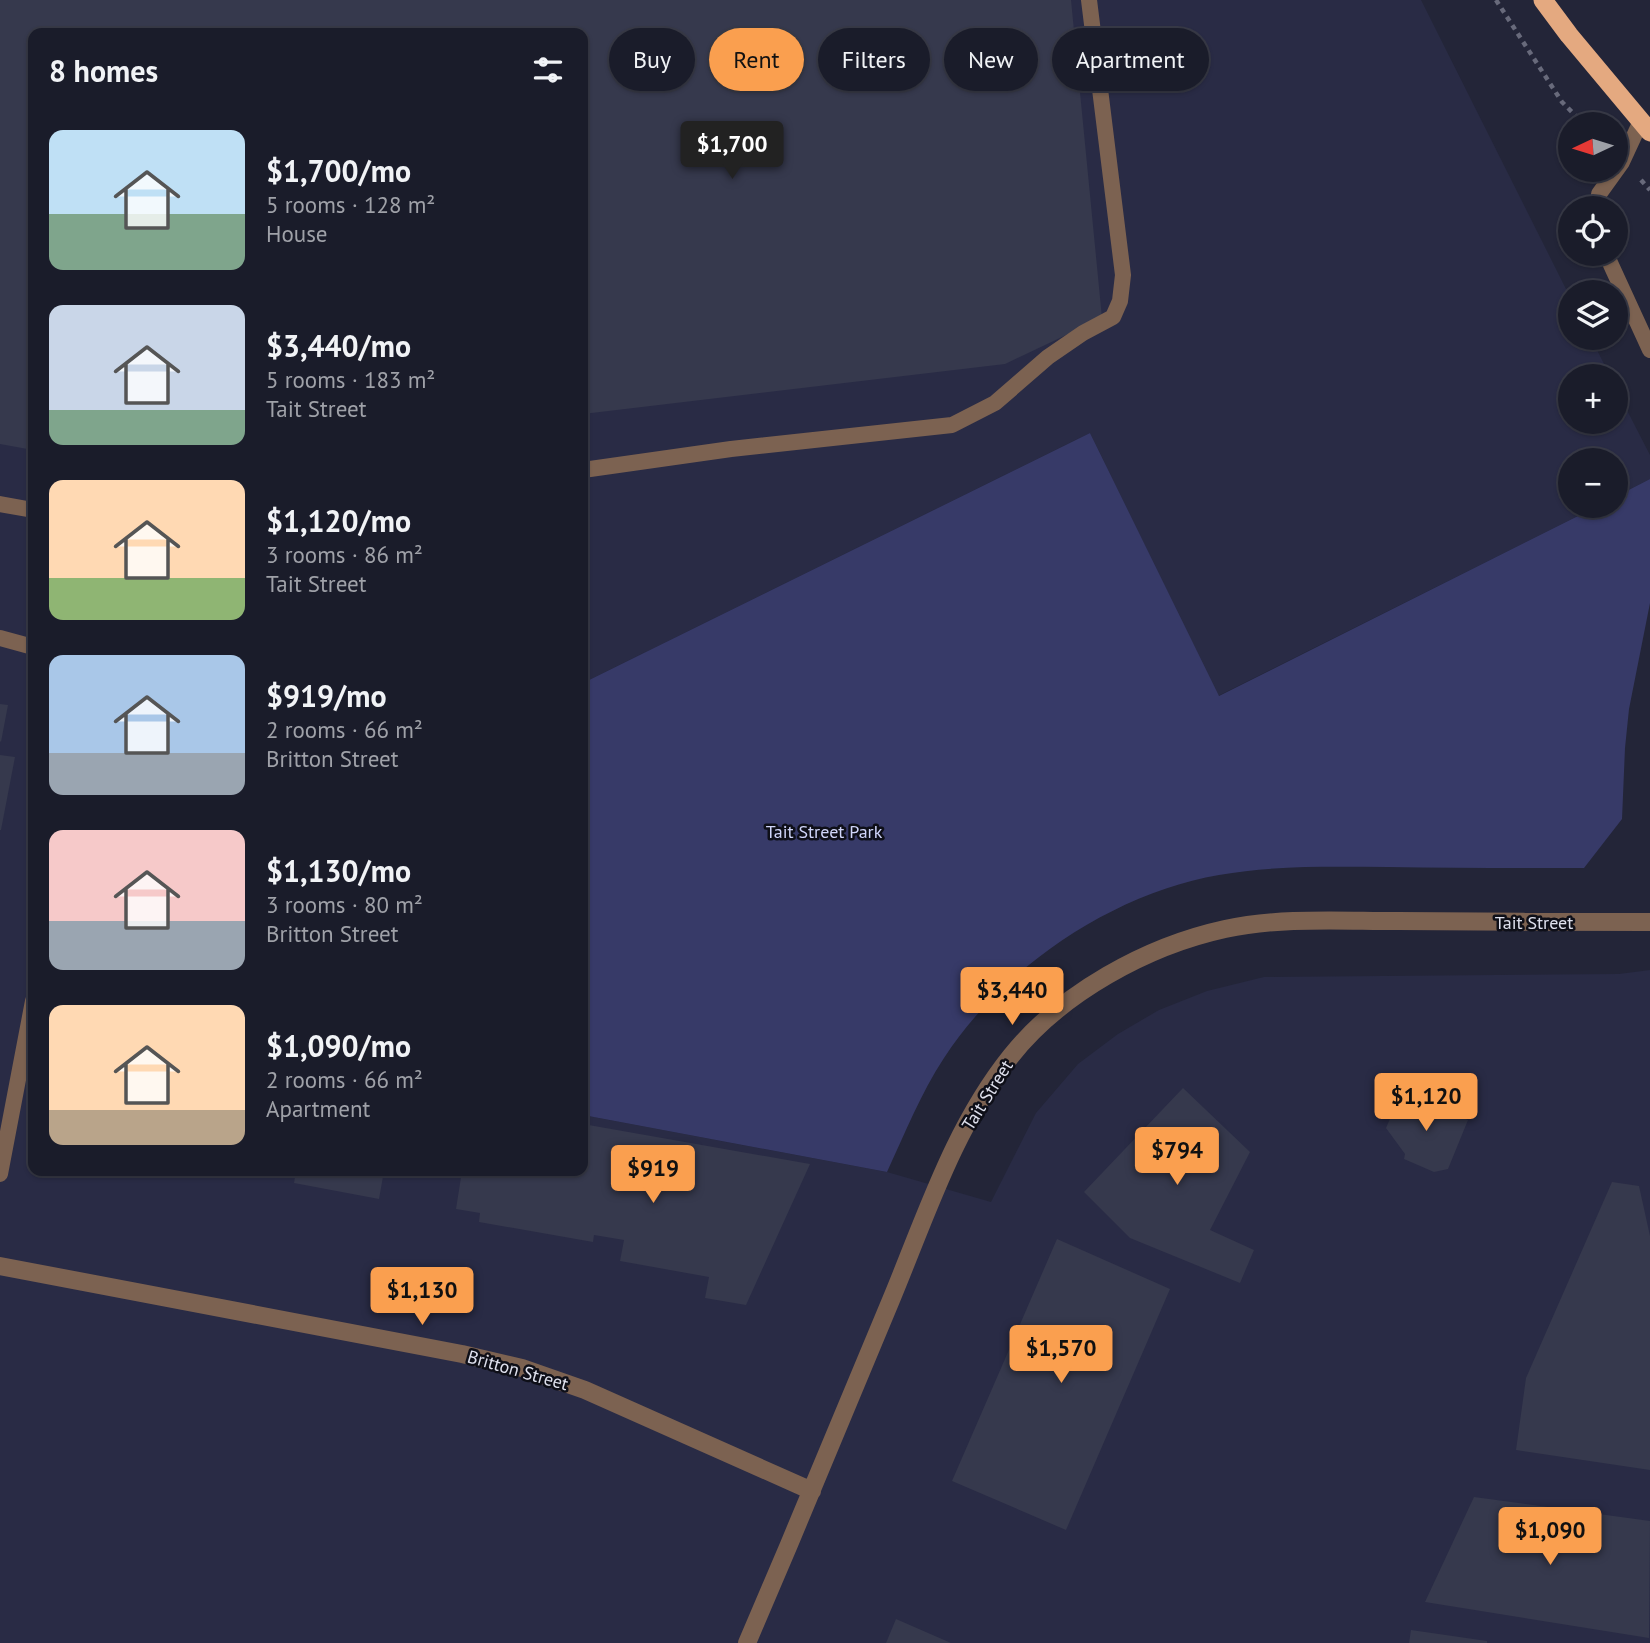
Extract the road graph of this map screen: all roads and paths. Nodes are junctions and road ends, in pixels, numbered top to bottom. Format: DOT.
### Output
graph roads {
  1 [pos="1089,0"];
  2 [pos="1496,0"];
  3 [pos="1543,0"];
  4 [pos="1572,112"];
  5 [pos="1646,126"];
  6 [pos="1599,196"];
  7 [pos="1612,266"];
  8 [pos="1650,350"];
  9 [pos="588,469"];
  10 [pos="0,504"];
  11 [pos="28,509"];
  12 [pos="0,638"];
  13 [pos="28,646"];
  14 [pos="1650,922"];
  15 [pos="28,1027"];
  16 [pos="0,1174"];
  17 [pos="0,1266"];
  18 [pos="812,1491"];
  19 [pos="747,1643"];
  1 -- 9 [label="lane"];
  2 -- 4 [label="path"];
  3 -- 5 [label="highway"];
  5 -- 6 [label="lane"];
  7 -- 8 [label="lane"];
  10 -- 11 [label="lane"];
  12 -- 13 [label="lane"];
  14 -- 18 [label="street, Tait Street"];
  15 -- 16 [label="lane"];
  17 -- 18 [label="street, Britton Street"];
  18 -- 19 [label="street, Tait Street"];
}
